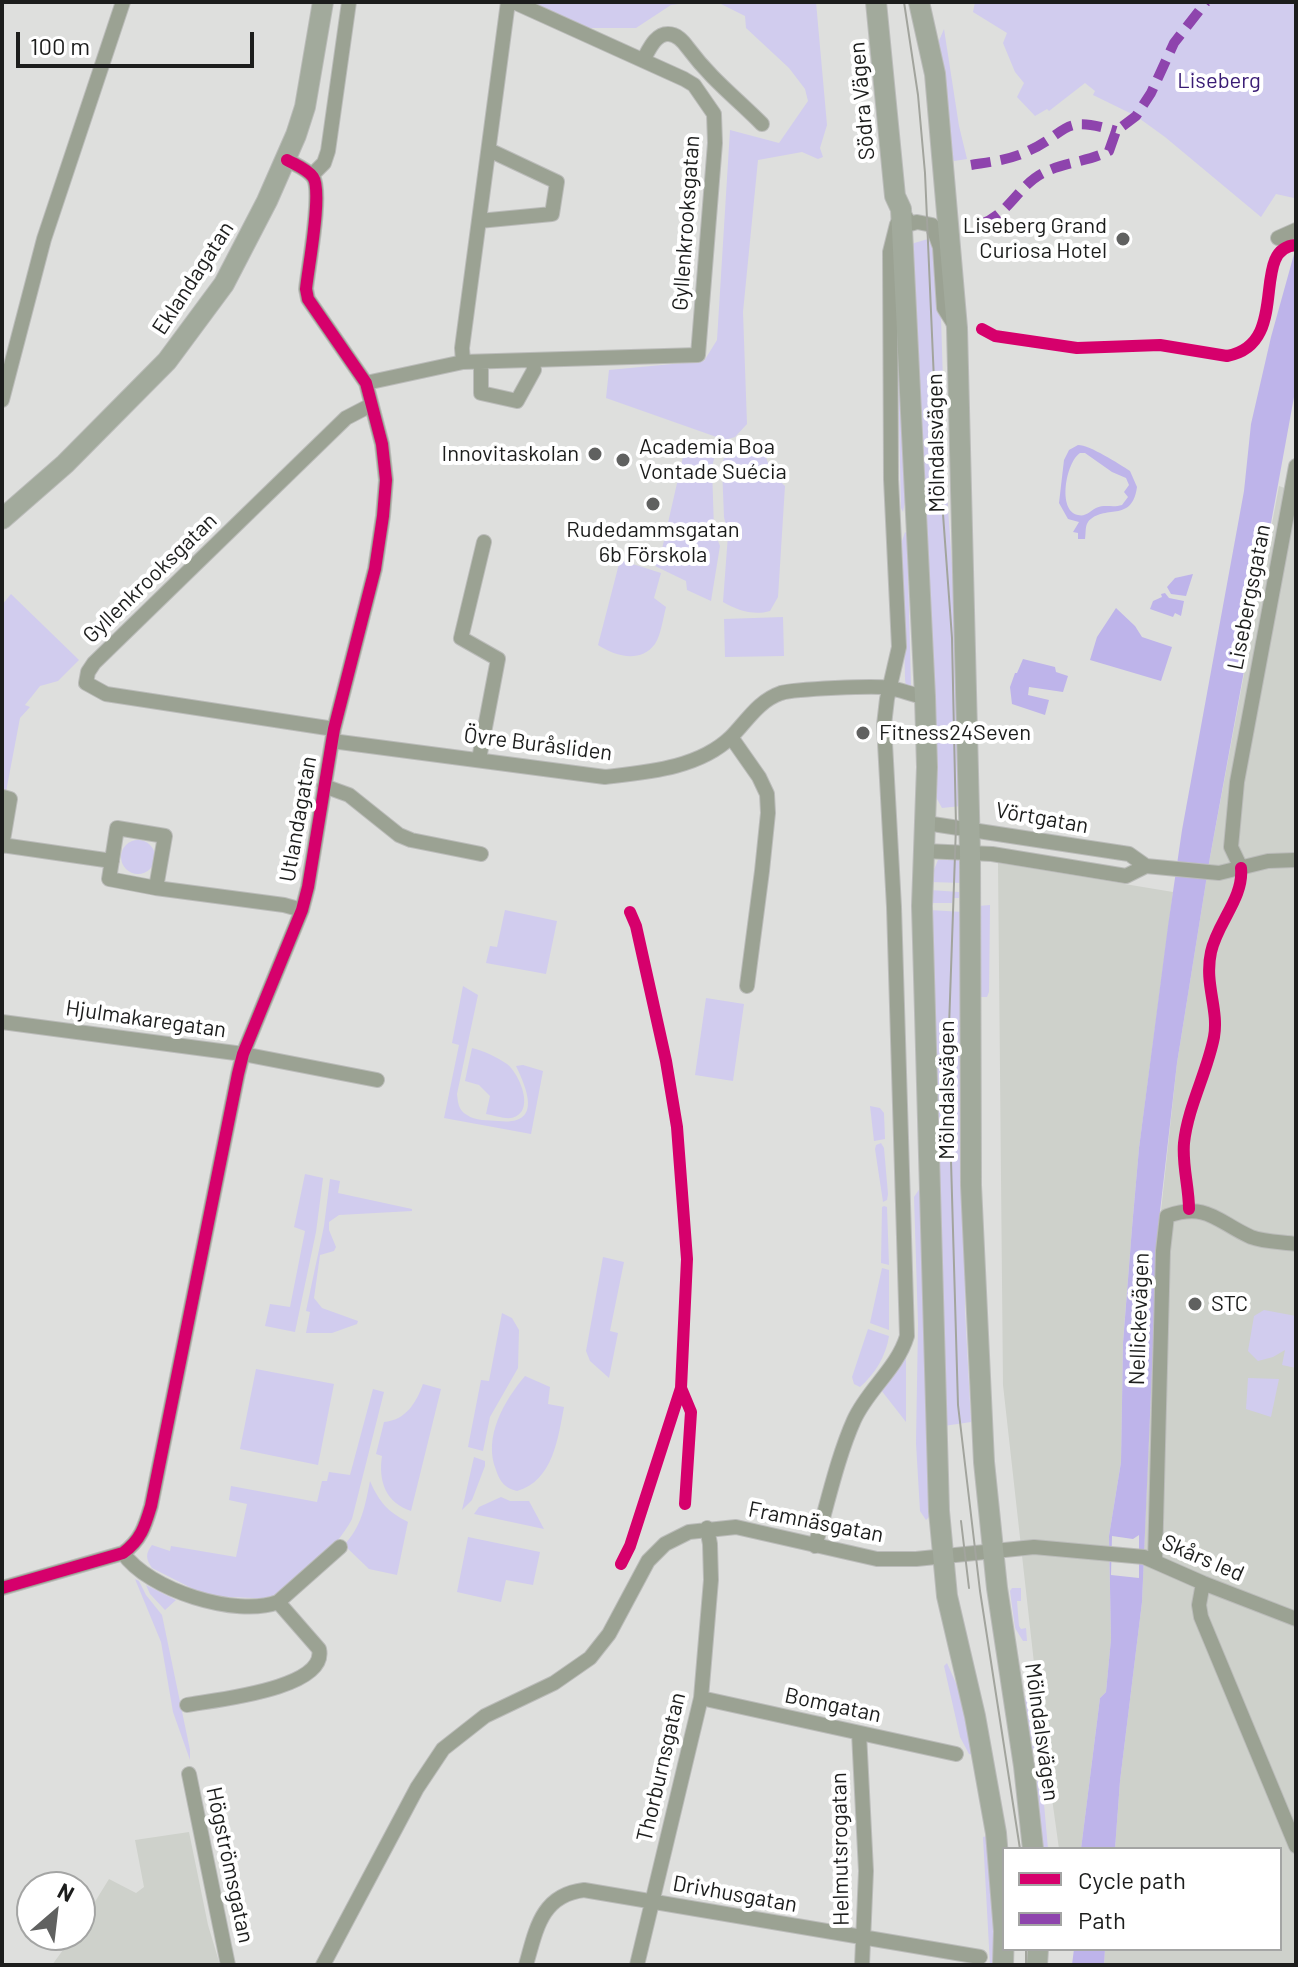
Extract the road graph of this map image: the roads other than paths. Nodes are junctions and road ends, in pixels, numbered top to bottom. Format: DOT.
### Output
graph roads {
  1 [pos="123,2"];
  2 [pos="323,2"];
  3 [pos="349,2"];
  4 [pos="508,2"];
  5 [pos="514,2"];
  6 [pos="876,2"];
  7 [pos="919,2"];
  8 [pos="643,60"];
  9 [pos="762,124"];
  10 [pos="489,150"];
  11 [pos="287,160"];
  12 [pos="312,175"];
  13 [pos="898,202"];
  14 [pos="479,221"];
  15 [pos="1295,230"];
  16 [pos="1278,238"];
  17 [pos="957,328"];
  18 [pos="533,361"];
  19 [pos="463,362"];
  20 [pos="481,362"];
  21 [pos="366,383"];
  22 [pos="2,400"];
  23 [pos="371,405"];
  24 [pos="1296,466"];
  25 [pos="917,490"];
  26 [pos="2,519"];
  27 [pos="892,519"];
  28 [pos="484,542"];
  29 [pos="890,687"];
  30 [pos="97,691"];
  31 [pos="925,697"];
  32 [pos="333,735"];
  33 [pos="731,737"];
  34 [pos="479,759"];
  35 [pos="324,786"];
  36 [pos="3,797"];
  37 [pos="926,823"];
  38 [pos="969,828"];
  39 [pos="2,846"];
  40 [pos="925,851"];
  41 [pos="970,853"];
  42 [pos="481,854"];
  43 [pos="1296,860"];
  44 [pos="112,861"];
  45 [pos="1146,866"];
  46 [pos="1241,868"];
  47 [pos="156,888"];
  48 [pos="302,910"];
  49 [pos="747,986"];
  50 [pos="2,1022"];
  51 [pos="243,1054"];
  52 [pos="377,1080"];
  53 [pos="1296,1244"];
  54 [pos="707,1528"];
  55 [pos="815,1546"];
  56 [pos="340,1547"];
  57 [pos="993,1550"];
  58 [pos="123,1553"];
  59 [pos="943,1556"];
  60 [pos="1150,1559"];
  61 [pos="1203,1583"];
  62 [pos="2,1588"];
  63 [pos="278,1602"];
  64 [pos="1296,1619"];
  65 [pos="701,1698"];
  66 [pos="187,1705"];
  67 [pos="859,1733"];
  68 [pos="956,1754"];
  69 [pos="189,1774"];
  70 [pos="1296,1846"];
  71 [pos="1033,1847"];
  72 [pos="651,1901"];
  73 [pos="1002,1906"];
  74 [pos="864,1939"];
  75 [pos="980,1957"];
  76 [pos="228,1965"];
  77 [pos="323,1965"];
  78 [pos="526,1965"];
  79 [pos="637,1965"];
  80 [pos="862,1965"];
  1 -- 22 [label="street"];
  2 -- 11 [label="main road, Eklandagatan"];
  3 -- 12 [label="street"];
  4 -- 10 [label="street"];
  5 -- 8 [label="street, Gyllenkrooksgatan"];
  6 -- 13 [label="main road, Södra Vägen"];
  7 -- 17 [label="main road, Mölndalsvägen"];
  8 -- 9 [label="street"];
  8 -- 18 [label="street, Gyllenkrooksgatan"];
  10 -- 14 [label="street"];
  10 -- 14 [label="street"];
  11 -- 12 [label="street"];
  11 -- 26 [label="main road, Eklandagatan"];
  12 -- 21 [label="street, Utlandagatan"];
  13 -- 17 [label="street, Mölndalsvägen"];
  13 -- 25 [label="main road, Mölndalsvägen"];
  13 -- 27 [label="street, Mölndalsvägen"];
  14 -- 19 [label="street"];
  15 -- 16 [label="street"];
  17 -- 38 [label="main road, Mölndalsvägen"];
  18 -- 20 [label="street, Gyllenkrooksgatan"];
  18 -- 20 [label="street"];
  19 -- 20 [label="street, Gyllenkrooksgatan"];
  19 -- 21 [label="street, Gyllenkrooksgatan"];
  21 -- 23 [label="street, Utlandagatan"];
  23 -- 30 [label="street, Gyllenkrooksgatan"];
  23 -- 32 [label="street, Utlandagatan"];
  24 -- 46 [label="street, Lisebergsgatan"];
  25 -- 27 [label="street, Mölndalsvägen"];
  25 -- 31 [label="main road, Mölndalsvägen"];
  27 -- 29 [label="street, Mölndalsvägen"];
  28 -- 34 [label="street"];
  29 -- 31 [label="street, Övre Buråsliden"];
  29 -- 33 [label="street, Övre Buråsliden"];
  29 -- 55 [label="street, Mölndalsvägen"];
  30 -- 32 [label="street, Övre Buråsliden"];
  31 -- 37 [label="main road, Mölndalsvägen"];
  32 -- 34 [label="street, Övre Buråsliden"];
  32 -- 35 [label="street, Utlandagatan"];
  33 -- 34 [label="street, Övre Buråsliden"];
  33 -- 49 [label="street"];
  35 -- 42 [label="street"];
  35 -- 48 [label="street, Utlandagatan"];
  36 -- 39 [label="street"];
  37 -- 38 [label="street, Vörtgatan"];
  37 -- 40 [label="main road, Mölndalsvägen"];
  38 -- 41 [label="main road, Mölndalsvägen"];
  38 -- 45 [label="street, Vörtgatan"];
  39 -- 44 [label="street"];
  40 -- 41 [label="street, Vörtgatan"];
  40 -- 59 [label="main road, Mölndalsvägen"];
  41 -- 45 [label="street, Vörtgatan"];
  41 -- 57 [label="main road, Mölndalsvägen"];
  43 -- 46 [label="street, Vörtgatan"];
  44 -- 47 [label="street"];
  44 -- 47 [label="street"];
  45 -- 46 [label="street, Vörtgatan"];
  47 -- 48 [label="street"];
  48 -- 51 [label="street, Utlandagatan"];
  50 -- 51 [label="street, Hjulmakaregatan"];
  51 -- 52 [label="street, Hjulmakaregatan"];
  51 -- 58 [label="street, Utlandagatan"];
  53 -- 60 [label="street, Nellickevägen"];
  54 -- 55 [label="street, Framnäsgatan"];
  54 -- 65 [label="street, Thorburnsgatan"];
  54 -- 77 [label="street, Framnäsgatan"];
  55 -- 59 [label="street, Framnäsgatan"];
  56 -- 63 [label="street"];
  57 -- 59 [label="street, Framnäsgatan"];
  57 -- 60 [label="street, Skårs led"];
  57 -- 71 [label="main road, Mölndalsvägen"];
  58 -- 62 [label="street"];
  58 -- 63 [label="street"];
  59 -- 73 [label="main road, Mölndalsvägen"];
  60 -- 61 [label="street, Skårs led"];
  61 -- 64 [label="street, Skårs led"];
  61 -- 70 [label="street"];
  63 -- 66 [label="street"];
  65 -- 67 [label="street, Bomgatan"];
  65 -- 72 [label="street, Thorburnsgatan"];
  67 -- 68 [label="street, Bomgatan"];
  67 -- 74 [label="street, Helmutsrogatan"];
  69 -- 76 [label="street, Högströmsgatan"];
  72 -- 74 [label="street, Drivhusgatan"];
  72 -- 78 [label="street, Drivhusgatan"];
  72 -- 79 [label="street, Thorburnsgatan"];
  74 -- 75 [label="street, Drivhusgatan"];
  74 -- 80 [label="street, Helmutsrogatan"];
}
